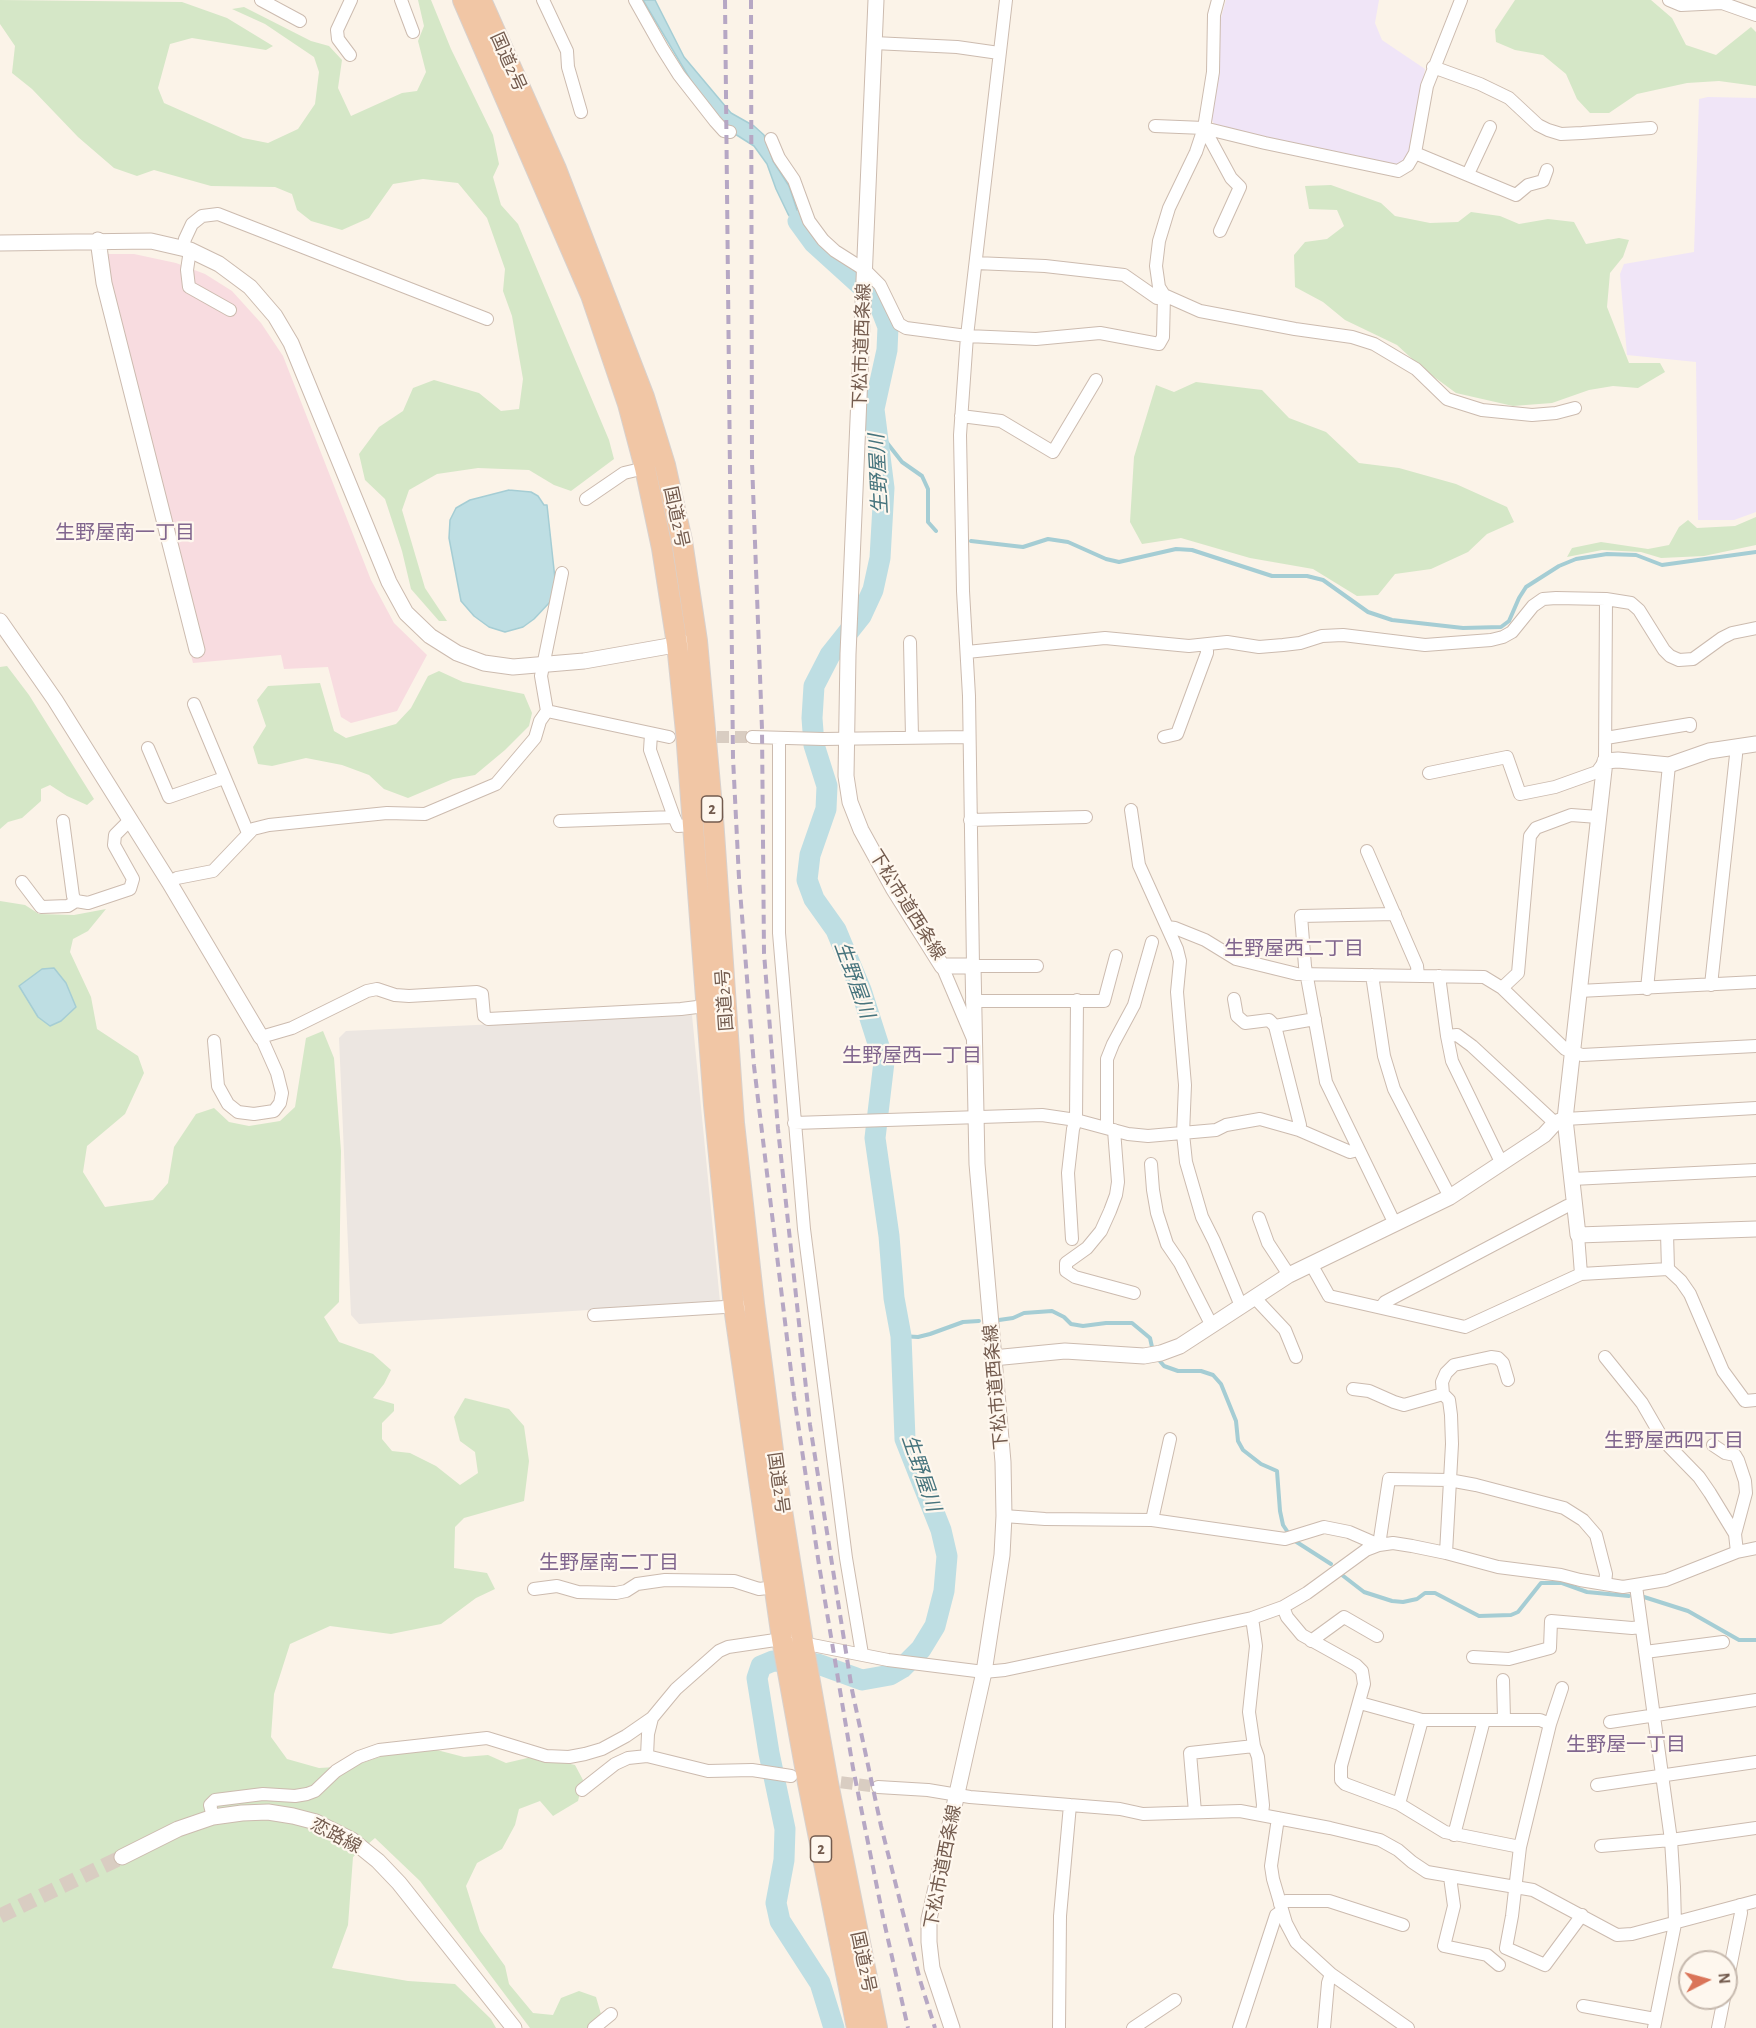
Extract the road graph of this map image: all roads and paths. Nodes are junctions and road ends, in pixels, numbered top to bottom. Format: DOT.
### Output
graph roads {
  1 [pos="261,0"];
  2 [pos="351,0"];
  3 [pos="401,0"];
  4 [pos="463,0"];
  5 [pos="481,0"];
  6 [pos="543,0"];
  7 [pos="635,0"];
  8 [pos="876,0"];
  9 [pos="1006,0"];
  10 [pos="1218,0"];
  11 [pos="1461,0"];
  12 [pos="1669,0"];
  13 [pos="1756,15"];
  14 [pos="300,21"];
  15 [pos="413,32"];
  16 [pos="874,43"];
  17 [pos="999,53"];
  18 [pos="350,54"];
  19 [pos="1433,66"];
  20 [pos="581,112"];
  21 [pos="1155,126"];
  22 [pos="1490,127"];
  23 [pos="1204,128"];
  24 [pos="1651,128"];
  25 [pos="730,132"];
  26 [pos="771,140"];
  27 [pos="1415,153"];
  28 [pos="1547,170"];
  29 [pos="1468,174"];
  30 [pos="1220,231"];
  31 [pos="98,240"];
  32 [pos="0,243"];
  33 [pos="186,249"];
  34 [pos="976,262"];
  35 [pos="865,274"];
  36 [pos="1164,296"];
  37 [pos="230,310"];
  38 [pos="487,319"];
  39 [pos="967,336"];
  40 [pos="1096,380"];
  41 [pos="1575,408"];
  42 [pos="961,416"];
  43 [pos="645,468"];
  44 [pos="586,499"];
  45 [pos="562,573"];
  46 [pos="1606,599"];
  47 [pos="0,621"];
  48 [pos="1756,628"];
  49 [pos="697,641"];
  50 [pos="910,642"];
  51 [pos="677,644"];
  52 [pos="1207,646"];
  53 [pos="197,650"];
  54 [pos="967,652"];
  55 [pos="543,665"];
  56 [pos="194,704"];
  57 [pos="547,711"];
  58 [pos="1690,726"];
  59 [pos="651,734"];
  60 [pos="669,737"];
  61 [pos="752,737"];
  62 [pos="912,737"];
  63 [pos="969,737"];
  64 [pos="1164,737"];
  65 [pos="779,738"];
  66 [pos="846,738"];
  67 [pos="1606,738"];
  68 [pos="1756,744"];
  69 [pos="1735,747"];
  70 [pos="148,748"];
  71 [pos="1605,762"];
  72 [pos="1669,765"];
  73 [pos="1429,772"];
  74 [pos="224,778"];
  75 [pos="1131,810"];
  76 [pos="674,817"];
  77 [pos="1086,817"];
  78 [pos="1598,817"];
  79 [pos="130,820"];
  80 [pos="970,820"];
  81 [pos="63,821"];
  82 [pos="560,821"];
  83 [pos="693,825"];
  84 [pos="248,833"];
  85 [pos="1367,851"];
  86 [pos="22,882"];
  87 [pos="169,882"];
  88 [pos="76,902"];
  89 [pos="1395,914"];
  90 [pos="1167,927"];
  91 [pos="1152,942"];
  92 [pos="1116,956"];
  93 [pos="942,966"];
  94 [pos="973,966"];
  95 [pos="1037,966"];
  96 [pos="1308,975"];
  97 [pos="1372,975"];
  98 [pos="1418,975"];
  99 [pos="1440,976"];
  100 [pos="1756,982"];
  101 [pos="1712,985"];
  102 [pos="1502,988"];
  103 [pos="1647,989"];
  104 [pos="1579,991"];
  105 [pos="1234,999"];
  106 [pos="1077,1000"];
  107 [pos="972,1001"];
  108 [pos="716,1005"];
  109 [pos="1315,1019"];
  110 [pos="1275,1026"];
  111 [pos="1447,1036"];
  112 [pos="261,1037"];
  113 [pos="214,1041"];
  114 [pos="974,1043"];
  115 [pos="1756,1046"];
  116 [pos="1572,1053"];
  117 [pos="1756,1108"];
  118 [pos="976,1116"];
  119 [pos="1076,1120"];
  120 [pos="1560,1121"];
  121 [pos="794,1123"];
  122 [pos="1110,1129"];
  123 [pos="1299,1130"];
  124 [pos="1183,1134"];
  125 [pos="1358,1150"];
  126 [pos="1501,1162"];
  127 [pos="1151,1164"];
  128 [pos="1756,1170"];
  129 [pos="1572,1179"];
  130 [pos="1450,1197"];
  131 [pos="1575,1204"];
  132 [pos="1259,1218"];
  133 [pos="1394,1222"];
  134 [pos="1756,1229"];
  135 [pos="1667,1233"];
  136 [pos="1578,1235"];
  137 [pos="1072,1239"];
  138 [pos="1311,1264"];
  139 [pos="1668,1269"];
  140 [pos="1581,1274"];
  141 [pos="1289,1275"];
  142 [pos="1134,1293"];
  143 [pos="1254,1297"];
  144 [pos="744,1305"];
  145 [pos="1241,1306"];
  146 [pos="1381,1307"];
  147 [pos="594,1315"];
  148 [pos="1212,1326"];
  149 [pos="1296,1357"];
  150 [pos="1605,1357"];
  151 [pos="993,1358"];
  152 [pos="1508,1380"];
  153 [pos="1353,1389"];
  154 [pos="1443,1394"];
  155 [pos="1756,1400"];
  156 [pos="1170,1439"];
  157 [pos="1713,1445"];
  158 [pos="1449,1480"];
  159 [pos="1004,1516"];
  160 [pos="1152,1520"];
  161 [pos="1735,1534"];
  162 [pos="1379,1545"];
  163 [pos="1756,1548"];
  164 [pos="1446,1552"];
  165 [pos="1737,1552"];
  166 [pos="1605,1584"];
  167 [pos="1636,1586"];
  168 [pos="775,1587"];
  169 [pos="534,1589"];
  170 [pos="1283,1607"];
  171 [pos="1252,1618"];
  172 [pos="1641,1627"];
  173 [pos="1377,1636"];
  174 [pos="1311,1641"];
  175 [pos="1723,1642"];
  176 [pos="1645,1652"];
  177 [pos="785,1654"];
  178 [pos="862,1654"];
  179 [pos="805,1655"];
  180 [pos="1473,1657"];
  181 [pos="984,1672"];
  182 [pos="1503,1680"];
  183 [pos="1562,1688"];
  184 [pos="1756,1700"];
  185 [pos="1360,1703"];
  186 [pos="1654,1714"];
  187 [pos="652,1718"];
  188 [pos="1504,1719"];
  189 [pos="1422,1720"];
  190 [pos="1484,1720"];
  191 [pos="1610,1722"];
  192 [pos="1550,1724"];
  193 [pos="1254,1746"];
  194 [pos="647,1756"];
  195 [pos="1756,1762"];
  196 [pos="779,1774"];
  197 [pos="1662,1775"];
  198 [pos="1597,1785"];
  199 [pos="878,1787"];
  200 [pos="582,1790"];
  201 [pos="957,1795"];
  202 [pos="1399,1804"];
  203 [pos="1070,1805"];
  204 [pos="1195,1812"];
  205 [pos="1262,1814"];
  206 [pos="213,1817"];
  207 [pos="1278,1818"];
  208 [pos="1756,1828"];
  209 [pos="1454,1835"];
  210 [pos="1671,1840"];
  211 [pos="1601,1846"];
  212 [pos="1520,1847"];
  213 [pos="122,1857"];
  214 [pos="1450,1877"];
  215 [pos="1515,1886"];
  216 [pos="1756,1901"];
  217 [pos="1740,1905"];
  218 [pos="1281,1907"];
  219 [pos="1581,1915"];
  220 [pos="1675,1924"];
  221 [pos="1403,1925"];
  222 [pos="1734,1950"];
  223 [pos="1499,1965"];
  224 [pos="1331,1974"];
  225 [pos="1174,2000"];
  226 [pos="1583,2006"];
  227 [pos="1722,2010"];
  228 [pos="611,2014"];
  229 [pos="1654,2024"];
  230 [pos="514,2028"];
  231 [pos="594,2028"];
  232 [pos="857,2028"];
  233 [pos="877,2028"];
  234 [pos="952,2028"];
  235 [pos="1059,2028"];
  236 [pos="1133,2028"];
  237 [pos="1239,2028"];
  238 [pos="1324,2028"];
  239 [pos="1408,2028"];
  240 [pos="1718,2028"];
  1 -- 14 [label="street"];
  2 -- 18 [label="street"];
  3 -- 15 [label="street"];
  4 -- 43 [label="highway, 国道2号 / 2"];
  5 -- 49 [label="highway, 国道2号 / 2"];
  6 -- 20 [label="street"];
  7 -- 25 [label="street"];
  8 -- 16 [label="street, 下松市道西条線"];
  9 -- 17 [label="street"];
  10 -- 23 [label="street"];
  11 -- 19 [label="street"];
  12 -- 13 [label="street"];
  16 -- 17 [label="street"];
  16 -- 35 [label="street, 下松市道西条線"];
  17 -- 34 [label="street"];
  19 -- 24 [label="street"];
  19 -- 27 [label="street"];
  21 -- 23 [label="street"];
  22 -- 29 [label="street"];
  23 -- 27 [label="street"];
  23 -- 30 [label="street"];
  23 -- 36 [label="street"];
  26 -- 35 [label="street"];
  27 -- 29 [label="street"];
  28 -- 29 [label="street"];
  31 -- 32 [label="street"];
  31 -- 33 [label="street"];
  31 -- 53 [label="street"];
  33 -- 37 [label="street"];
  33 -- 38 [label="street"];
  33 -- 55 [label="street"];
  34 -- 36 [label="street"];
  34 -- 39 [label="street"];
  35 -- 39 [label="street"];
  35 -- 66 [label="street, 下松市道西条線"];
  36 -- 39 [label="street"];
  36 -- 41 [label="street"];
  39 -- 42 [label="street"];
  40 -- 42 [label="street"];
  42 -- 54 [label="street"];
  43 -- 44 [label="street"];
  43 -- 51 [label="highway, 国道2号 / 2"];
  45 -- 55 [label="street"];
  46 -- 48 [label="street"];
  46 -- 52 [label="street"];
  46 -- 67 [label="street"];
  47 -- 79 [label="street"];
  49 -- 51 [label="street"];
  49 -- 108 [label="highway, 国道2号 / 2"];
  50 -- 62 [label="street"];
  51 -- 55 [label="street"];
  51 -- 83 [label="highway, 国道2号 / 2"];
  52 -- 54 [label="street"];
  52 -- 64 [label="street"];
  54 -- 63 [label="street"];
  55 -- 57 [label="street"];
  56 -- 74 [label="street"];
  57 -- 59 [label="street"];
  57 -- 84 [label="street"];
  58 -- 67 [label="street"];
  59 -- 60 [label="street"];
  59 -- 76 [label="street"];
  61 -- 65 [label="street"];
  62 -- 63 [label="street"];
  62 -- 66 [label="street"];
  63 -- 80 [label="street"];
  65 -- 66 [label="street"];
  65 -- 121 [label="street"];
  66 -- 93 [label="street, 下松市道西条線"];
  67 -- 71 [label="street"];
  68 -- 69 [label="street"];
  69 -- 72 [label="street"];
  69 -- 101 [label="street"];
  70 -- 74 [label="street"];
  71 -- 72 [label="street"];
  71 -- 73 [label="street"];
  71 -- 78 [label="street"];
  72 -- 103 [label="street"];
  74 -- 84 [label="street"];
  75 -- 90 [label="street"];
  76 -- 82 [label="street"];
  76 -- 83 [label="street"];
  77 -- 80 [label="street"];
  78 -- 102 [label="street"];
  78 -- 104 [label="street"];
  79 -- 87 [label="street"];
  79 -- 88 [label="street"];
  80 -- 94 [label="street"];
  81 -- 88 [label="street"];
  83 -- 108 [label="highway, 国道2号 / 2"];
  84 -- 87 [label="street"];
  85 -- 89 [label="street"];
  86 -- 88 [label="street"];
  87 -- 112 [label="street"];
  89 -- 96 [label="street"];
  89 -- 98 [label="street"];
  90 -- 96 [label="street"];
  90 -- 124 [label="street"];
  91 -- 122 [label="street"];
  92 -- 106 [label="street"];
  93 -- 94 [label="street, 下松市道西条線"];
  93 -- 114 [label="street"];
  94 -- 95 [label="street"];
  94 -- 107 [label="street, 下松市道西条線"];
  96 -- 97 [label="street"];
  96 -- 109 [label="street"];
  97 -- 98 [label="street"];
  97 -- 130 [label="street"];
  98 -- 99 [label="street"];
  99 -- 102 [label="street"];
  99 -- 111 [label="street"];
  100 -- 101 [label="street"];
  101 -- 103 [label="street"];
  102 -- 116 [label="street"];
  103 -- 104 [label="street"];
  104 -- 116 [label="street"];
  105 -- 110 [label="street"];
  106 -- 107 [label="street"];
  106 -- 119 [label="street"];
  107 -- 114 [label="street, 下松市道西条線"];
  108 -- 112 [label="street"];
  108 -- 144 [label="highway, 国道2号 / 2"];
  109 -- 110 [label="street"];
  109 -- 125 [label="street"];
  110 -- 123 [label="street"];
  111 -- 120 [label="street"];
  111 -- 126 [label="street"];
  112 -- 113 [label="street"];
  114 -- 118 [label="street, 下松市道西条線"];
  115 -- 116 [label="street"];
  116 -- 120 [label="street"];
  117 -- 120 [label="street"];
  118 -- 119 [label="street"];
  118 -- 121 [label="street"];
  118 -- 151 [label="street, 下松市道西条線"];
  119 -- 122 [label="street"];
  119 -- 137 [label="street"];
  120 -- 126 [label="street"];
  120 -- 129 [label="street"];
  121 -- 178 [label="street"];
  122 -- 124 [label="street"];
  122 -- 142 [label="street"];
  123 -- 124 [label="street"];
  123 -- 125 [label="street"];
  124 -- 145 [label="street"];
  125 -- 133 [label="street"];
  126 -- 130 [label="street"];
  127 -- 148 [label="street"];
  128 -- 129 [label="street"];
  129 -- 131 [label="street"];
  130 -- 133 [label="street"];
  131 -- 136 [label="street"];
  131 -- 146 [label="street"];
  132 -- 141 [label="street"];
  133 -- 138 [label="street"];
  134 -- 135 [label="street"];
  135 -- 136 [label="street"];
  135 -- 139 [label="street"];
  136 -- 140 [label="street"];
  138 -- 141 [label="street"];
  138 -- 146 [label="street"];
  139 -- 140 [label="street"];
  139 -- 155 [label="street"];
  140 -- 146 [label="street"];
  141 -- 143 [label="street"];
  143 -- 145 [label="street"];
  143 -- 149 [label="street"];
  144 -- 147 [label="street"];
  144 -- 168 [label="highway, 国道2号 / 2"];
  144 -- 179 [label="highway, 国道2号 / 2"];
  145 -- 148 [label="street"];
  148 -- 151 [label="street"];
  150 -- 161 [label="street"];
  151 -- 159 [label="street, 下松市道西条線"];
  152 -- 154 [label="street"];
  153 -- 154 [label="street"];
  154 -- 158 [label="street"];
  156 -- 160 [label="street"];
  157 -- 161 [label="street"];
  158 -- 162 [label="street"];
  158 -- 164 [label="street"];
  158 -- 166 [label="street"];
  159 -- 160 [label="street"];
  159 -- 181 [label="street, 下松市道西条線"];
  160 -- 162 [label="street"];
  161 -- 165 [label="street"];
  162 -- 164 [label="street"];
  162 -- 170 [label="street"];
  163 -- 165 [label="street"];
  164 -- 166 [label="street"];
  165 -- 167 [label="street"];
  166 -- 167 [label="street"];
  167 -- 172 [label="street"];
  168 -- 169 [label="street"];
  168 -- 177 [label="highway, 国道2号 / 2"];
  170 -- 171 [label="street"];
  170 -- 174 [label="street"];
  171 -- 181 [label="street"];
  171 -- 193 [label="street"];
  172 -- 176 [label="street"];
  172 -- 180 [label="street"];
  173 -- 174 [label="street"];
  174 -- 185 [label="street"];
  175 -- 176 [label="street"];
  176 -- 186 [label="street"];
  177 -- 179 [label="street"];
  177 -- 187 [label="street"];
  177 -- 232 [label="highway, 国道2号 / 2"];
  178 -- 179 [label="street"];
  178 -- 181 [label="street"];
  179 -- 233 [label="highway, 国道2号 / 2"];
  181 -- 201 [label="street, 下松市道西条線"];
  182 -- 188 [label="street"];
  183 -- 192 [label="street"];
  184 -- 186 [label="street"];
  185 -- 189 [label="street"];
  185 -- 202 [label="street"];
  186 -- 191 [label="street"];
  186 -- 197 [label="street"];
  187 -- 194 [label="street"];
  187 -- 206 [label="street"];
  188 -- 190 [label="street"];
  188 -- 192 [label="street"];
  189 -- 190 [label="street"];
  189 -- 202 [label="street"];
  190 -- 209 [label="street"];
  192 -- 212 [label="street"];
  193 -- 204 [label="street"];
  193 -- 205 [label="street"];
  194 -- 196 [label="street"];
  194 -- 200 [label="street"];
  195 -- 197 [label="street"];
  197 -- 198 [label="street"];
  197 -- 210 [label="street"];
  199 -- 201 [label="street"];
  201 -- 203 [label="street"];
  201 -- 234 [label="street, 下松市道西条線"];
  202 -- 209 [label="street"];
  203 -- 204 [label="street"];
  203 -- 235 [label="street"];
  204 -- 205 [label="street"];
  205 -- 207 [label="street"];
  206 -- 213 [label="street, 恋路線"];
  206 -- 230 [label="street, 恋路線"];
  207 -- 214 [label="street"];
  207 -- 218 [label="street"];
  208 -- 210 [label="street"];
  209 -- 212 [label="street"];
  210 -- 211 [label="street"];
  210 -- 220 [label="street"];
  212 -- 215 [label="street"];
  214 -- 215 [label="street"];
  214 -- 223 [label="street"];
  215 -- 219 [label="street"];
  215 -- 219 [label="street"];
  216 -- 217 [label="street"];
  217 -- 220 [label="street"];
  217 -- 222 [label="street"];
  218 -- 221 [label="street"];
  218 -- 224 [label="street"];
  218 -- 237 [label="street"];
  219 -- 220 [label="street"];
  220 -- 229 [label="street"];
  224 -- 238 [label="street"];
  224 -- 239 [label="street"];
  225 -- 236 [label="street"];
  226 -- 229 [label="street"];
  227 -- 240 [label="street"];
  228 -- 231 [label="street"];
}
